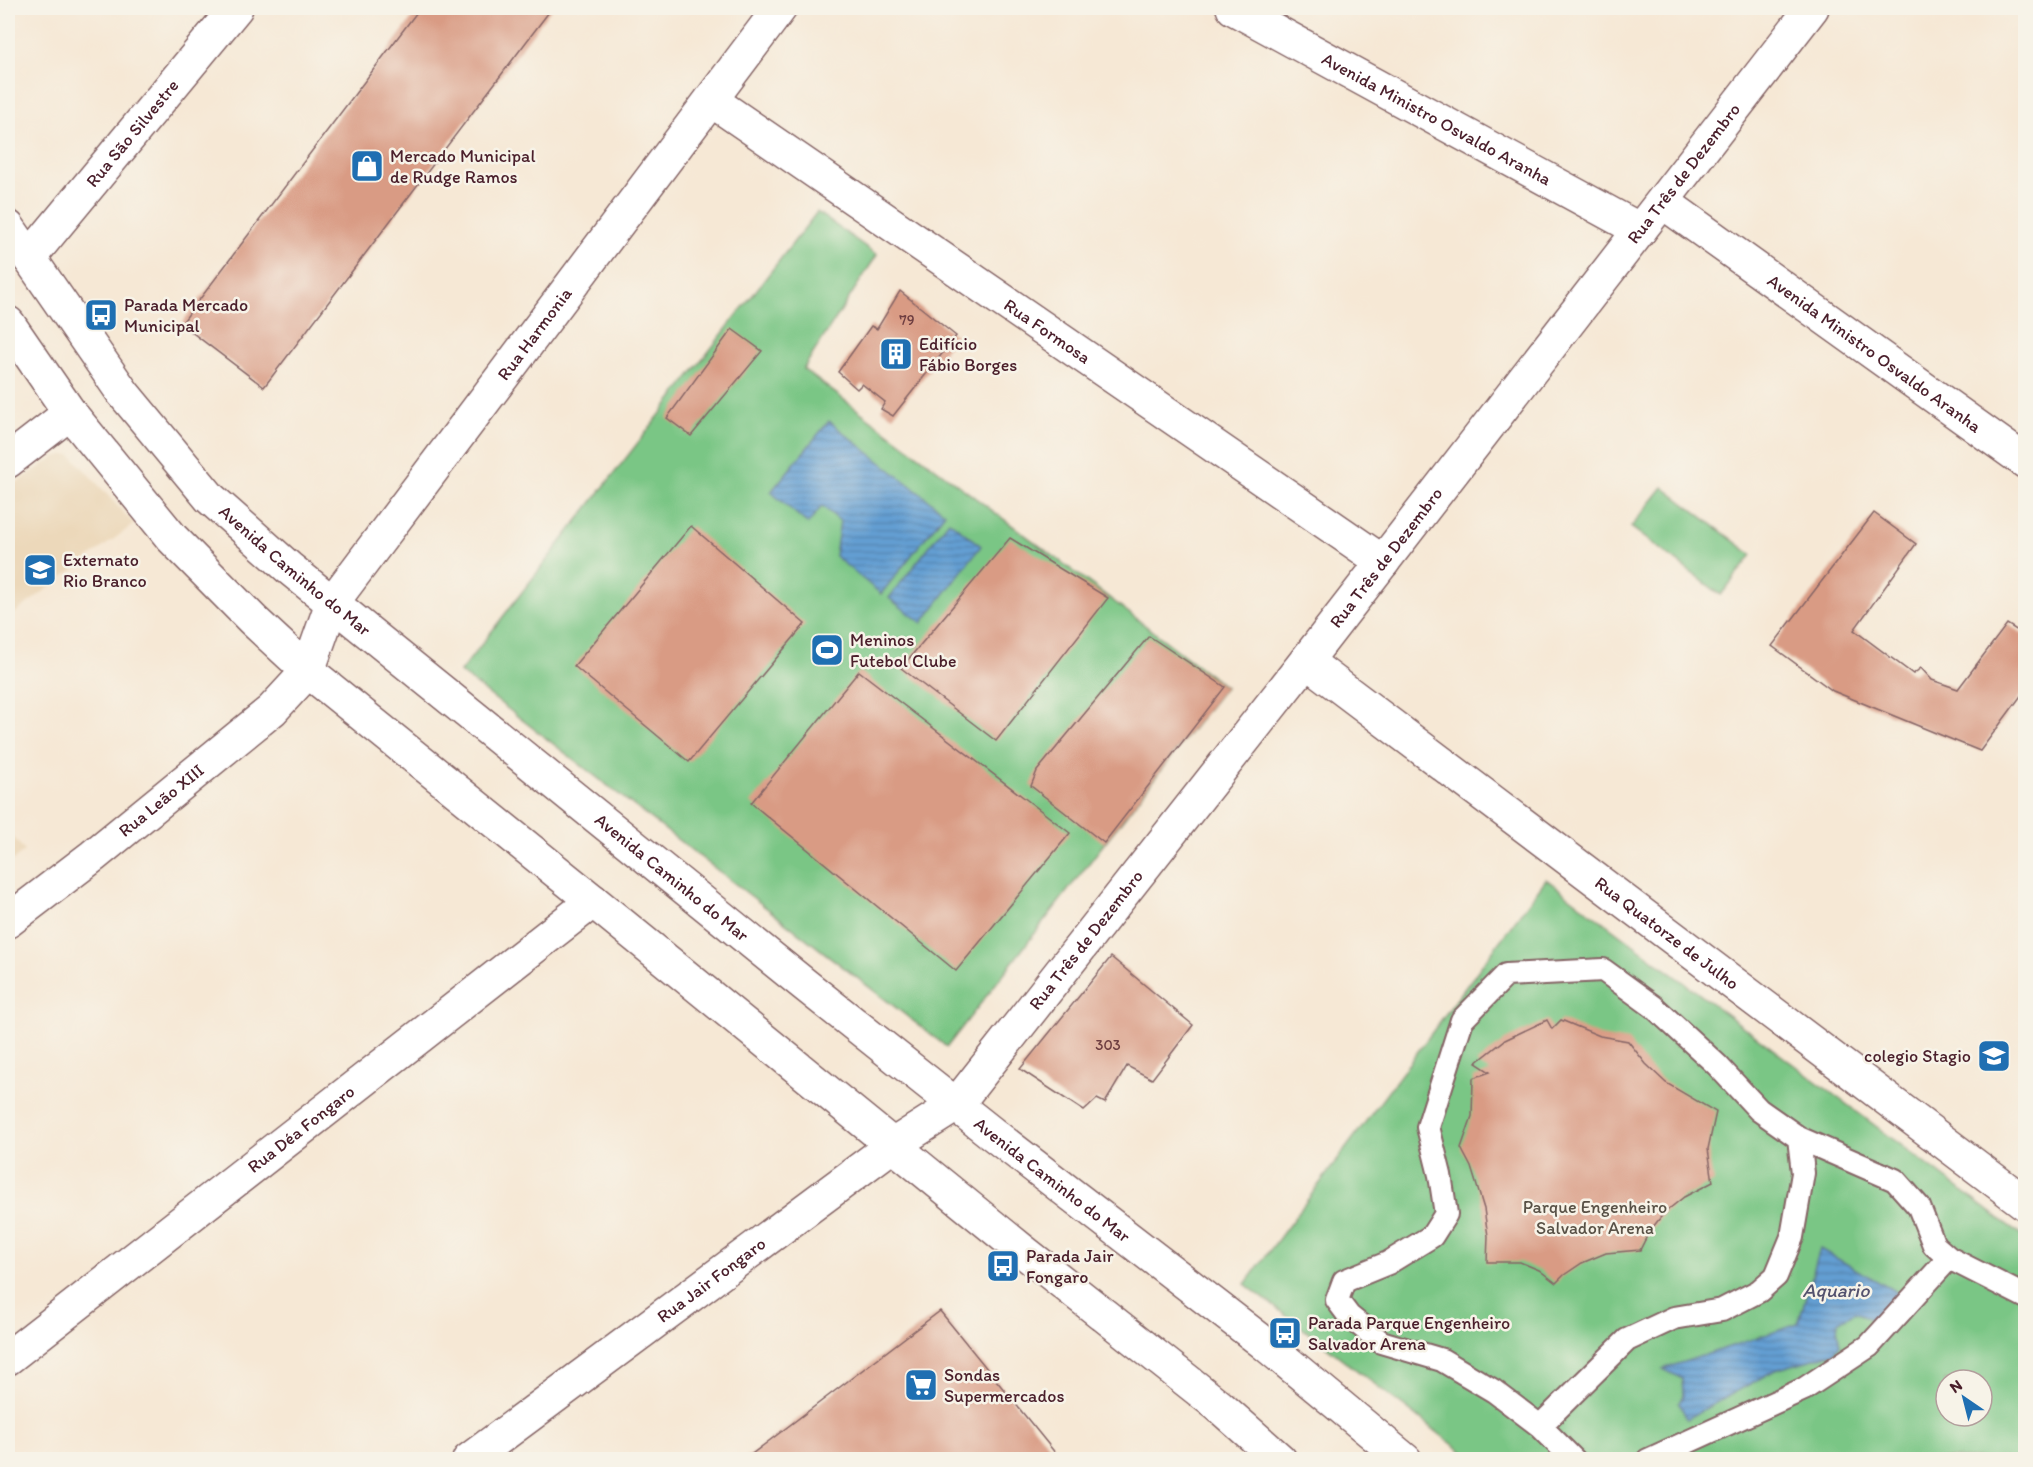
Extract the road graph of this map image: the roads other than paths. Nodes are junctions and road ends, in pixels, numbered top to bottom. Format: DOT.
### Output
graph roads {
  1 [pos="236,8"];
  2 [pos="780,8"];
  3 [pos="1233,8"];
  4 [pos="1812,8"];
  5 [pos="711,100"];
  6 [pos="1663,202"];
  7 [pos="8,227"];
  8 [pos="1640,230"];
  9 [pos="29,258"];
  10 [pos="8,323"];
  11 [pos="70,413"];
  12 [pos="8,461"];
  13 [pos="2025,462"];
  14 [pos="1383,562"];
  15 [pos="332,603"];
  16 [pos="1306,661"];
  17 [pos="308,671"];
  18 [pos="593,901"];
  19 [pos="8,921"];
  20 [pos="956,1105"];
  21 [pos="1799,1138"];
  22 [pos="893,1145"];
  23 [pos="2025,1204"];
  24 [pos="1949,1258"];
  25 [pos="2025,1297"];
  26 [pos="8,1358"];
  27 [pos="1540,1426"];
  28 [pos="469,1460"];
  29 [pos="1280,1460"];
  30 [pos="1405,1460"];
  31 [pos="1574,1460"];
  32 [pos="1648,1460"];
  1 -- 9 [label="street, Rua São Silvestre"];
  2 -- 5 [label="street, Rua Harmonia"];
  3 -- 8 [label="street, Avenida Ministro Osvaldo Aranha"];
  4 -- 6 [label="street, Rua Três de Dezembro"];
  5 -- 14 [label="street, Rua Formosa"];
  5 -- 15 [label="street, Rua Harmonia"];
  6 -- 8 [label="street, Rua Três de Dezembro"];
  6 -- 13 [label="street, Avenida Ministro Osvaldo Aranha"];
  7 -- 9 [label="street, Avenida Caminho do Mar"];
  8 -- 14 [label="street, Rua Três de Dezembro"];
  9 -- 15 [label="street, Avenida Caminho do Mar"];
  10 -- 11 [label="street"];
  11 -- 12 [label="street"];
  11 -- 17 [label="street"];
  14 -- 16 [label="street, Rua Três de Dezembro"];
  15 -- 17 [label="street, Rua Harmonia"];
  15 -- 20 [label="street, Avenida Caminho do Mar"];
  16 -- 20 [label="street, Rua Três de Dezembro"];
  16 -- 23 [label="street, Rua Quatorze de Julho"];
  17 -- 18 [label="street"];
  17 -- 19 [label="street, Rua Leão XIII"];
  18 -- 22 [label="street"];
  18 -- 26 [label="street, Rua Déa Fongaro"];
  20 -- 22 [label="street, Rua Jair Fongaro"];
  20 -- 30 [label="street, Avenida Caminho do Mar"];
  21 -- 24 [label="lane"];
  21 -- 27 [label="lane"];
  21 -- 27 [label="lane"];
  22 -- 28 [label="street, Rua Jair Fongaro"];
  22 -- 29 [label="street"];
  24 -- 25 [label="lane"];
  24 -- 32 [label="lane"];
  27 -- 31 [label="lane"];
}
